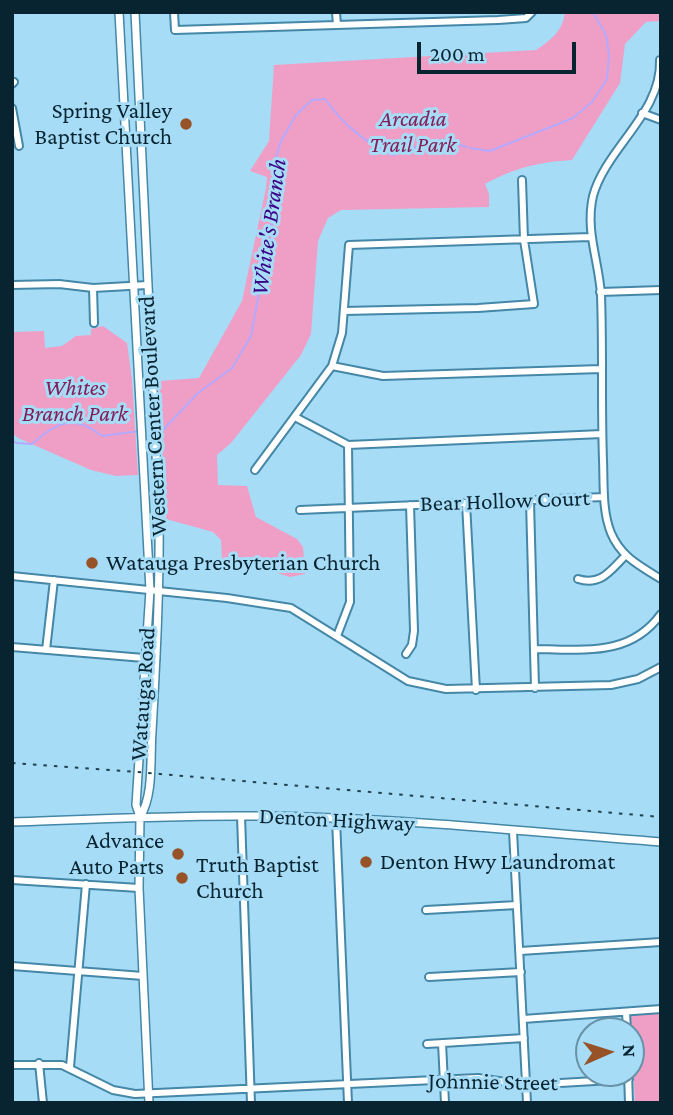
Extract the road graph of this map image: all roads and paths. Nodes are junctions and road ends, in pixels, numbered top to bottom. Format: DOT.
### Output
graph roads {
  1 [pos="119,12"];
  2 [pos="135,12"];
  3 [pos="174,12"];
  4 [pos="336,12"];
  5 [pos="403,12"];
  6 [pos="468,12"];
  7 [pos="532,13"];
  8 [pos="468,21"];
  9 [pos="403,23"];
  10 [pos="337,25"];
  11 [pos="660,60"];
  12 [pos="12,108"];
  13 [pos="642,113"];
  14 [pos="661,120"];
  15 [pos="19,146"];
  16 [pos="522,180"];
  17 [pos="590,237"];
  18 [pos="524,240"];
  19 [pos="12,285"];
  20 [pos="147,285"];
  21 [pos="132,286"];
  22 [pos="93,288"];
  23 [pos="661,290"];
  24 [pos="600,292"];
  25 [pos="344,311"];
  26 [pos="94,323"];
  27 [pos="135,329"];
  28 [pos="149,329"];
  29 [pos="332,366"];
  30 [pos="601,369"];
  31 [pos="295,417"];
  32 [pos="602,434"];
  33 [pos="348,445"];
  34 [pos="256,470"];
  35 [pos="604,494"];
  36 [pos="530,501"];
  37 [pos="466,503"];
  38 [pos="410,505"];
  39 [pos="349,508"];
  40 [pos="300,510"];
  41 [pos="625,556"];
  42 [pos="12,576"];
  43 [pos="578,579"];
  44 [pos="661,579"];
  45 [pos="54,580"];
  46 [pos="150,590"];
  47 [pos="160,591"];
  48 [pos="661,614"];
  49 [pos="337,636"];
  50 [pos="12,647"];
  51 [pos="534,649"];
  52 [pos="46,650"];
  53 [pos="406,654"];
  54 [pos="146,658"];
  55 [pos="156,659"];
  56 [pos="661,667"];
  57 [pos="535,688"];
  58 [pos="476,690"];
  59 [pos="240,816"];
  60 [pos="140,817"];
  61 [pos="336,819"];
  62 [pos="12,822"];
  63 [pos="513,831"];
  64 [pos="661,842"];
  65 [pos="12,880"];
  66 [pos="86,884"];
  67 [pos="139,888"];
  68 [pos="517,905"];
  69 [pos="426,910"];
  70 [pos="661,942"];
  71 [pos="520,951"];
  72 [pos="12,966"];
  73 [pos="79,970"];
  74 [pos="521,972"];
  75 [pos="143,976"];
  76 [pos="429,977"];
  77 [pos="661,1009"];
  78 [pos="626,1012"];
  79 [pos="626,1017"];
  80 [pos="523,1019"];
  81 [pos="524,1038"];
  82 [pos="442,1043"];
  83 [pos="427,1044"];
  84 [pos="39,1063"];
  85 [pos="12,1065"];
  86 [pos="70,1068"];
  87 [pos="444,1080"];
  88 [pos="575,1081"];
  89 [pos="348,1084"];
  90 [pos="526,1085"];
  91 [pos="251,1088"];
  92 [pos="149,1093"];
  93 [pos="43,1103"];
  94 [pos="149,1103"];
  95 [pos="251,1103"];
  96 [pos="348,1103"];
  97 [pos="445,1103"];
  98 [pos="527,1103"];
  1 -- 21 [label="main road, Western Center Boulevard"];
  2 -- 20 [label="main road, Western Center Boulevard"];
  3 -- 10 [label="street"];
  4 -- 10 [label="street"];
  5 -- 9 [label="street"];
  6 -- 8 [label="street"];
  7 -- 8 [label="street"];
  8 -- 9 [label="street"];
  9 -- 10 [label="street"];
  11 -- 13 [label="street"];
  12 -- 15 [label="street"];
  13 -- 14 [label="street"];
  13 -- 17 [label="street"];
  16 -- 18 [label="street"];
  17 -- 18 [label="street"];
  17 -- 24 [label="street"];
  18 -- 25 [label="street"];
  18 -- 25 [label="street"];
  19 -- 22 [label="street"];
  20 -- 21 [label="street"];
  20 -- 28 [label="main road, Western Center Boulevard"];
  21 -- 22 [label="street"];
  21 -- 27 [label="main road, Watauga Road"];
  22 -- 26 [label="street"];
  23 -- 24 [label="street"];
  24 -- 30 [label="street"];
  25 -- 29 [label="street"];
  27 -- 28 [label="main road"];
  27 -- 46 [label="main road, Watauga Road"];
  28 -- 47 [label="main road, Western Center Boulevard"];
  29 -- 30 [label="street"];
  29 -- 31 [label="street"];
  30 -- 32 [label="street"];
  31 -- 33 [label="street"];
  31 -- 34 [label="street"];
  32 -- 33 [label="street"];
  32 -- 35 [label="street"];
  33 -- 39 [label="street"];
  35 -- 36 [label="street, Bear Hollow Court"];
  35 -- 41 [label="street, Bear Hollow Court"];
  36 -- 37 [label="street, Bear Hollow Court"];
  36 -- 51 [label="street"];
  37 -- 38 [label="street, Bear Hollow Court"];
  37 -- 58 [label="street"];
  38 -- 39 [label="street, Bear Hollow Court"];
  38 -- 53 [label="street"];
  39 -- 40 [label="street, Bear Hollow Court"];
  39 -- 49 [label="street"];
  41 -- 43 [label="street"];
  41 -- 44 [label="street, Bear Hollow Court"];
  42 -- 45 [label="street"];
  45 -- 46 [label="street"];
  45 -- 52 [label="street"];
  46 -- 47 [label="street"];
  46 -- 54 [label="main road, Watauga Road"];
  47 -- 49 [label="street"];
  47 -- 55 [label="main road, Western Center Boulevard"];
  48 -- 51 [label="street"];
  49 -- 58 [label="street"];
  50 -- 52 [label="street"];
  51 -- 57 [label="street"];
  52 -- 54 [label="street"];
  54 -- 55 [label="street"];
  54 -- 60 [label="main road, Watauga Road"];
  55 -- 60 [label="main road, Western Center Boulevard"];
  56 -- 57 [label="street"];
  57 -- 58 [label="street"];
  59 -- 60 [label="main road, Denton Highway"];
  59 -- 61 [label="main road, Denton Highway"];
  59 -- 91 [label="street"];
  60 -- 62 [label="main road, Denton Highway"];
  60 -- 67 [label="main road, Watauga Road"];
  61 -- 63 [label="main road, Denton Highway"];
  61 -- 89 [label="street"];
  63 -- 64 [label="main road, Denton Highway"];
  63 -- 68 [label="street"];
  65 -- 66 [label="street"];
  66 -- 67 [label="street"];
  66 -- 73 [label="street"];
  67 -- 75 [label="main road, Watauga Road"];
  68 -- 69 [label="street"];
  68 -- 71 [label="street"];
  70 -- 71 [label="street"];
  71 -- 74 [label="street"];
  72 -- 73 [label="street"];
  73 -- 75 [label="street"];
  73 -- 86 [label="street"];
  74 -- 76 [label="street"];
  74 -- 80 [label="street"];
  75 -- 92 [label="main road, Watauga Road"];
  77 -- 78 [label="street"];
  78 -- 79 [label="street"];
  78 -- 80 [label="street"];
  80 -- 81 [label="street"];
  81 -- 82 [label="street"];
  81 -- 90 [label="street"];
  82 -- 83 [label="street"];
  82 -- 87 [label="street"];
  84 -- 85 [label="street, Johnnie Street"];
  84 -- 86 [label="street, Johnnie Street"];
  84 -- 93 [label="street"];
  86 -- 92 [label="street, Johnnie Street"];
  87 -- 89 [label="street, Johnnie Street"];
  87 -- 90 [label="street, Johnnie Street"];
  87 -- 97 [label="street"];
  88 -- 90 [label="street, Johnnie Street"];
  89 -- 91 [label="street, Johnnie Street"];
  89 -- 96 [label="street"];
  90 -- 98 [label="street"];
  91 -- 92 [label="street, Johnnie Street"];
  91 -- 95 [label="street"];
  92 -- 94 [label="main road, Watauga Road"];
}
